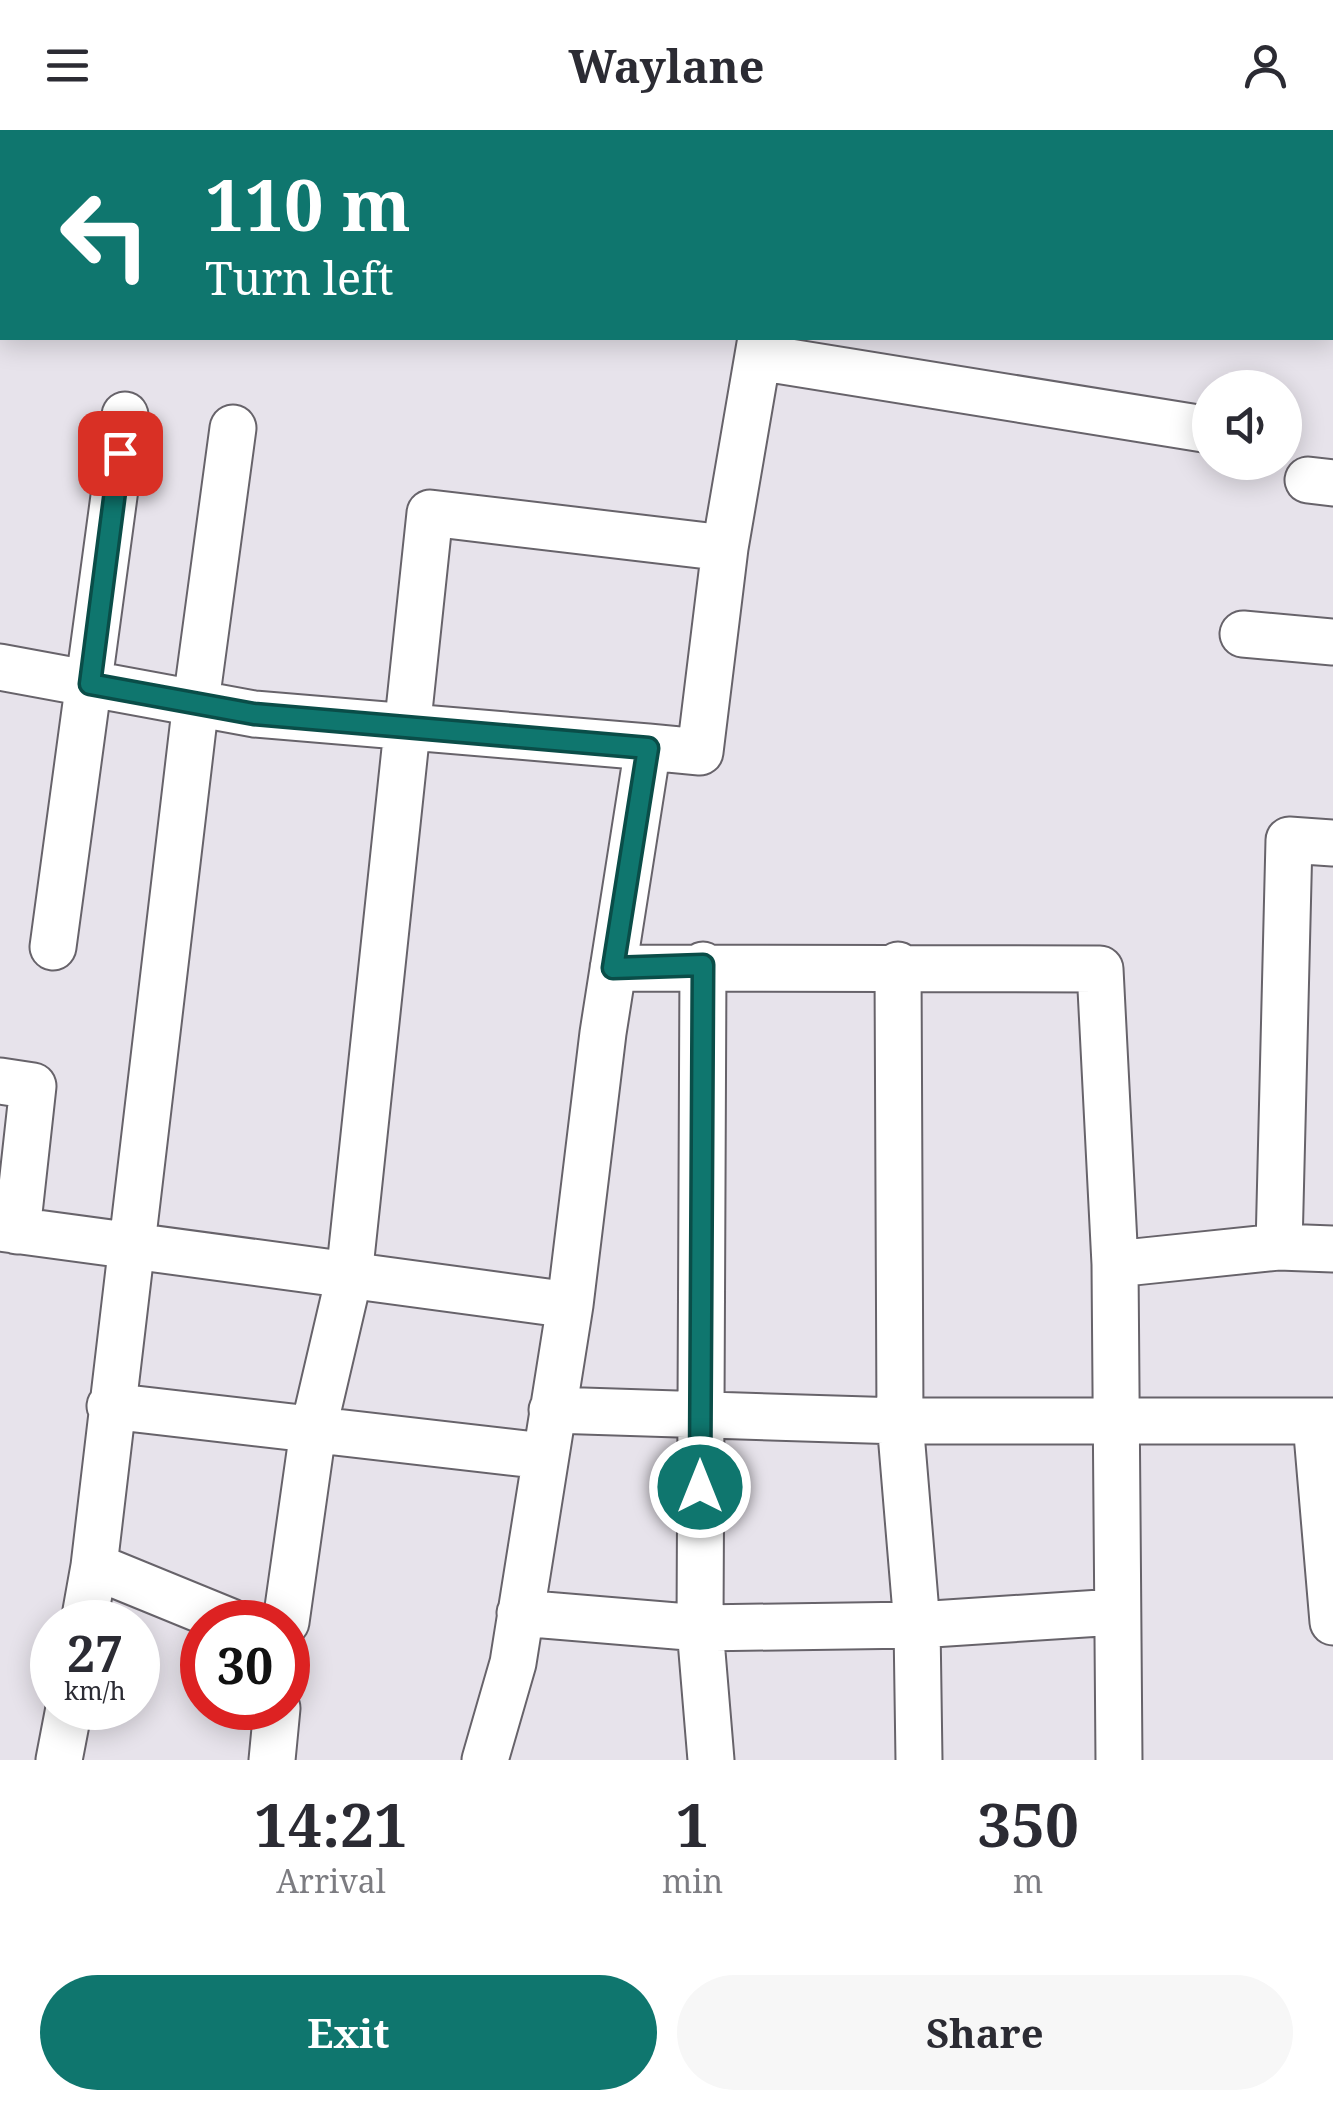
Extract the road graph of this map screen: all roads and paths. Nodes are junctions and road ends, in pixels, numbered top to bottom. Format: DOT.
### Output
graph roads {
  1 [pos="760,347"];
  2 [pos="125,415"];
  3 [pos="1192,427"];
  4 [pos="233,428"];
  5 [pos="726,548"];
  6 [pos="1244,634"];
  7 [pos="1333,642"];
  8 [pos="0,668"];
  9 [pos="90,684"];
  10 [pos="196,702"];
  11 [pos="407,724"];
  12 [pos="648,748"];
  13 [pos="1333,843"];
  14 [pos="53,947"];
  15 [pos="703,965"];
  16 [pos="898,965"];
  17 [pos="613,968"];
  18 [pos="0,1081"];
  19 [pos="8,1230"];
  20 [pos="1279,1247"];
  21 [pos="132,1249"];
  22 [pos="1333,1249"];
  23 [pos="1115,1264"];
  24 [pos="349,1277"];
  25 [pos="570,1305"];
  26 [pos="110,1406"];
  27 [pos="552,1410"];
  28 [pos="700,1416"];
  29 [pos="1114,1420"];
  30 [pos="900,1421"];
  31 [pos="1324,1421"];
  32 [pos="314,1431"];
  33 [pos="544,1456"];
  34 [pos="94,1566"];
  35 [pos="88,1600"];
  36 [pos="289,1600"];
  37 [pos="180,1601"];
  38 [pos="1116,1612"];
  39 [pos="520,1614"];
  40 [pos="1333,1622"];
  41 [pos="917,1626"];
  42 [pos="700,1628"];
  43 [pos="65,1730"];
  44 [pos="275,1730"];
  45 [pos="60,1760"];
  46 [pos="272,1760"];
  47 [pos="485,1760"];
  48 [pos="711,1760"];
  49 [pos="918,1760"];
  50 [pos="1119,1760"];
  1 -- 3 [label="street"];
  1 -- 5 [label="street"];
  2 -- 9 [label="street"];
  4 -- 10 [label="street"];
  5 -- 11 [label="street"];
  5 -- 12 [label="street"];
  6 -- 7 [label="street"];
  8 -- 9 [label="street"];
  9 -- 10 [label="street"];
  9 -- 14 [label="street"];
  10 -- 11 [label="street"];
  10 -- 21 [label="street"];
  11 -- 12 [label="street"];
  11 -- 24 [label="street"];
  12 -- 17 [label="street"];
  13 -- 20 [label="street"];
  15 -- 16 [label="street"];
  15 -- 17 [label="street"];
  15 -- 28 [label="street"];
  16 -- 23 [label="street"];
  16 -- 30 [label="street"];
  17 -- 25 [label="street"];
  18 -- 19 [label="street"];
  19 -- 21 [label="street"];
  20 -- 22 [label="street"];
  20 -- 23 [label="street"];
  21 -- 24 [label="street"];
  21 -- 26 [label="street"];
  23 -- 29 [label="street"];
  24 -- 25 [label="street"];
  24 -- 32 [label="street"];
  25 -- 27 [label="street"];
  26 -- 32 [label="street"];
  26 -- 34 [label="street"];
  27 -- 28 [label="street"];
  27 -- 33 [label="street"];
  28 -- 30 [label="street"];
  28 -- 42 [label="street"];
  29 -- 30 [label="street"];
  29 -- 31 [label="street"];
  29 -- 38 [label="street"];
  30 -- 41 [label="street"];
  31 -- 40 [label="street"];
  32 -- 33 [label="street"];
  32 -- 36 [label="street"];
  33 -- 39 [label="street"];
  34 -- 35 [label="street"];
  34 -- 37 [label="street"];
  38 -- 41 [label="street"];
  38 -- 50 [label="street"];
  39 -- 42 [label="street"];
  39 -- 47 [label="street"];
  41 -- 42 [label="street"];
  41 -- 49 [label="street"];
  42 -- 48 [label="street"];
  43 -- 45 [label="street"];
  44 -- 46 [label="street"];
}
